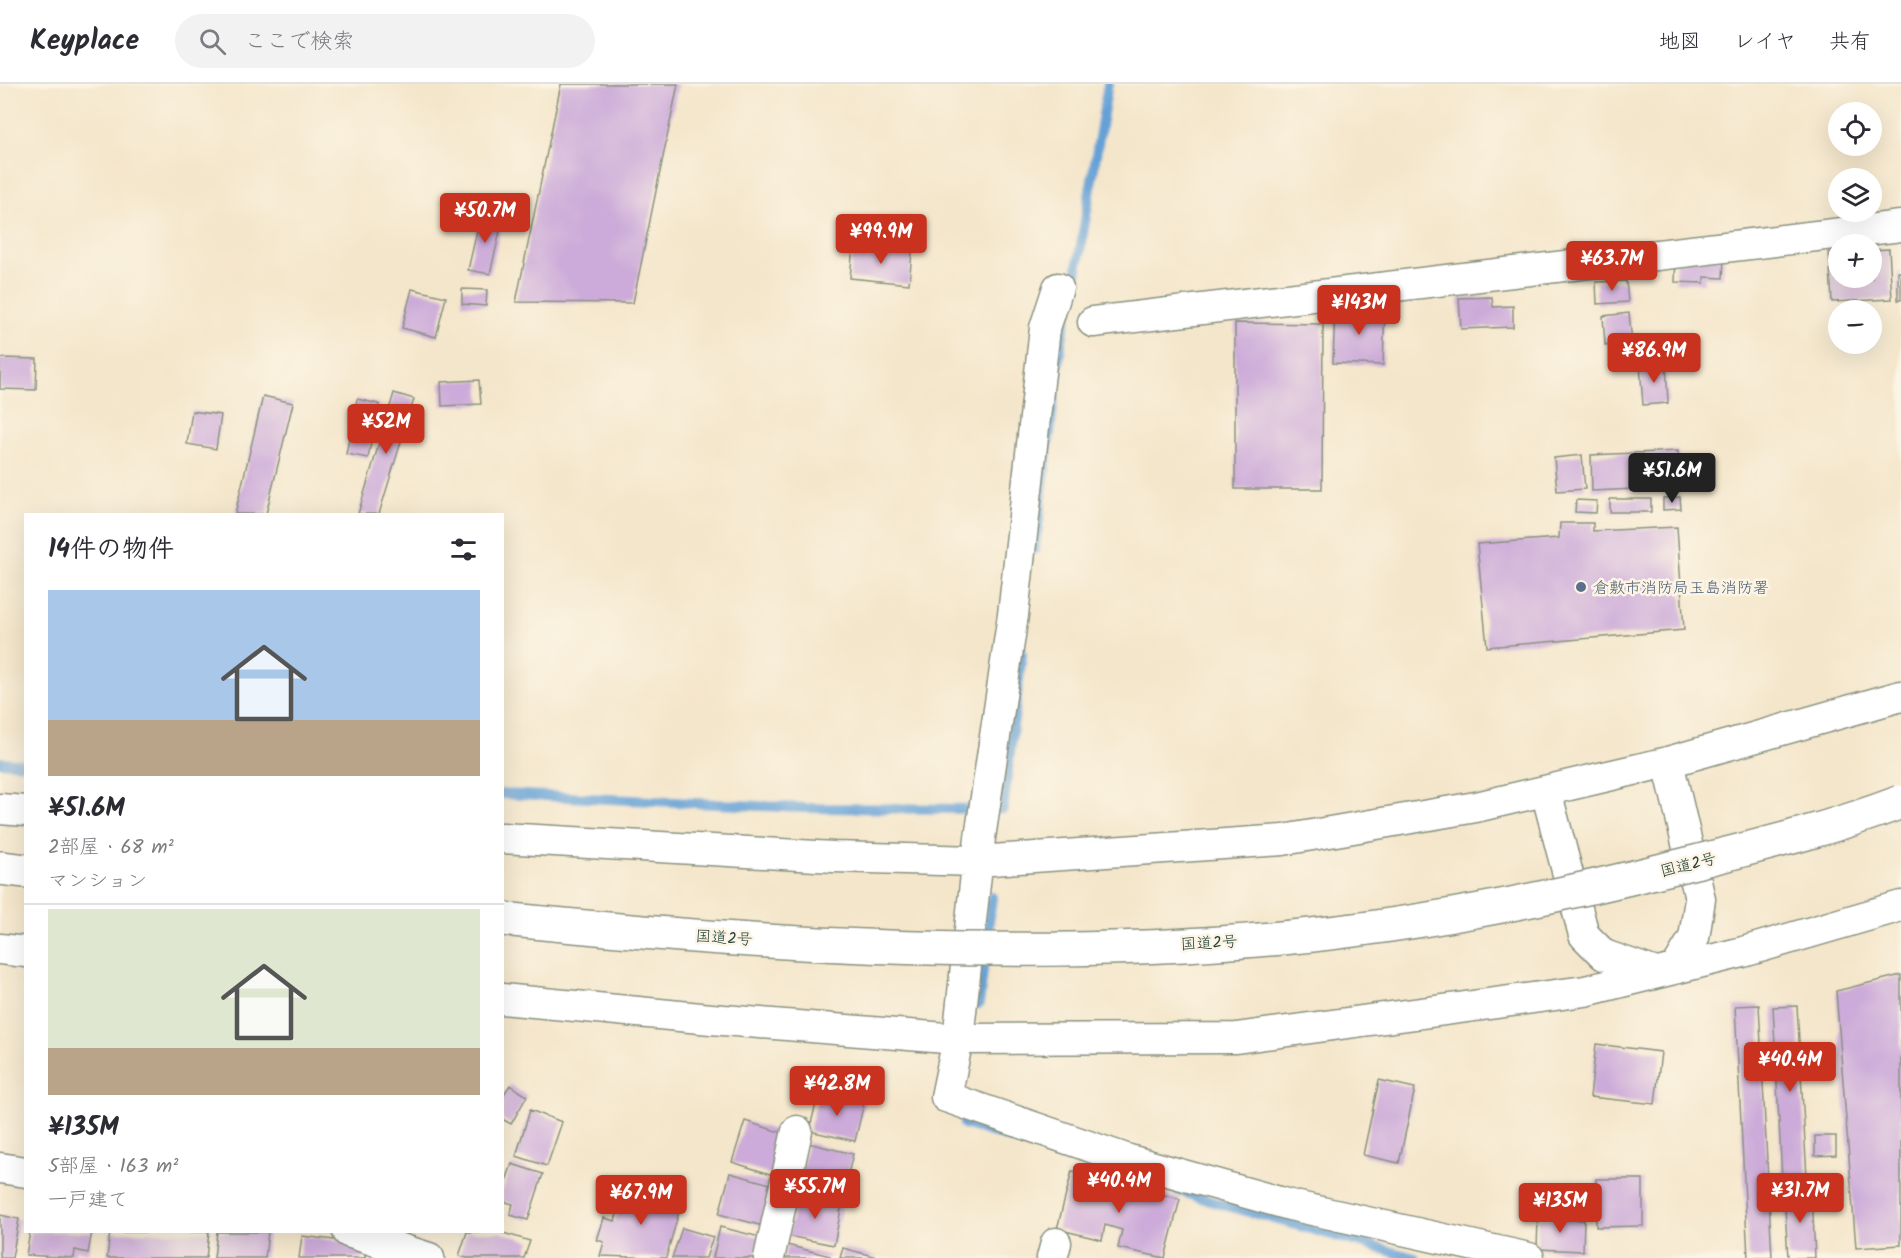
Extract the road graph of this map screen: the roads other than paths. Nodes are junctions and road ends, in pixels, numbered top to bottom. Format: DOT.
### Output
graph roads {
  1 [pos="1901,226"];
  2 [pos="1059,288"];
  3 [pos="1093,322"];
  4 [pos="1901,696"];
  5 [pos="1668,762"];
  6 [pos="1546,791"];
  7 [pos="1901,802"];
  8 [pos="0,809"];
  9 [pos="24,811"];
  10 [pos="504,838"];
  11 [pos="977,861"];
  12 [pos="0,868"];
  13 [pos="24,871"];
  14 [pos="1901,906"];
  15 [pos="504,919"];
  16 [pos="0,950"];
  17 [pos="24,952"];
  18 [pos="1666,971"];
  19 [pos="504,999"];
  20 [pos="958,1039"];
  21 [pos="797,1131"];
  22 [pos="0,1168"];
  23 [pos="24,1172"];
  24 [pos="351,1233"];
  25 [pos="429,1258"];
  26 [pos="769,1258"];
  27 [pos="1530,1258"];
  1 -- 3 [label="street"];
  2 -- 11 [label="street"];
  4 -- 5 [label="street"];
  5 -- 6 [label="street"];
  5 -- 18 [label="street"];
  6 -- 11 [label="street"];
  6 -- 18 [label="street"];
  7 -- 15 [label="highway, 国道2号, bridge"];
  8 -- 9 [label="street"];
  10 -- 11 [label="street"];
  11 -- 20 [label="street"];
  12 -- 13 [label="highway"];
  14 -- 18 [label="street"];
  16 -- 17 [label="street"];
  18 -- 20 [label="street"];
  19 -- 20 [label="street"];
  20 -- 27 [label="street"];
  21 -- 26 [label="street"];
  22 -- 23 [label="street"];
  24 -- 25 [label="street"];
}
